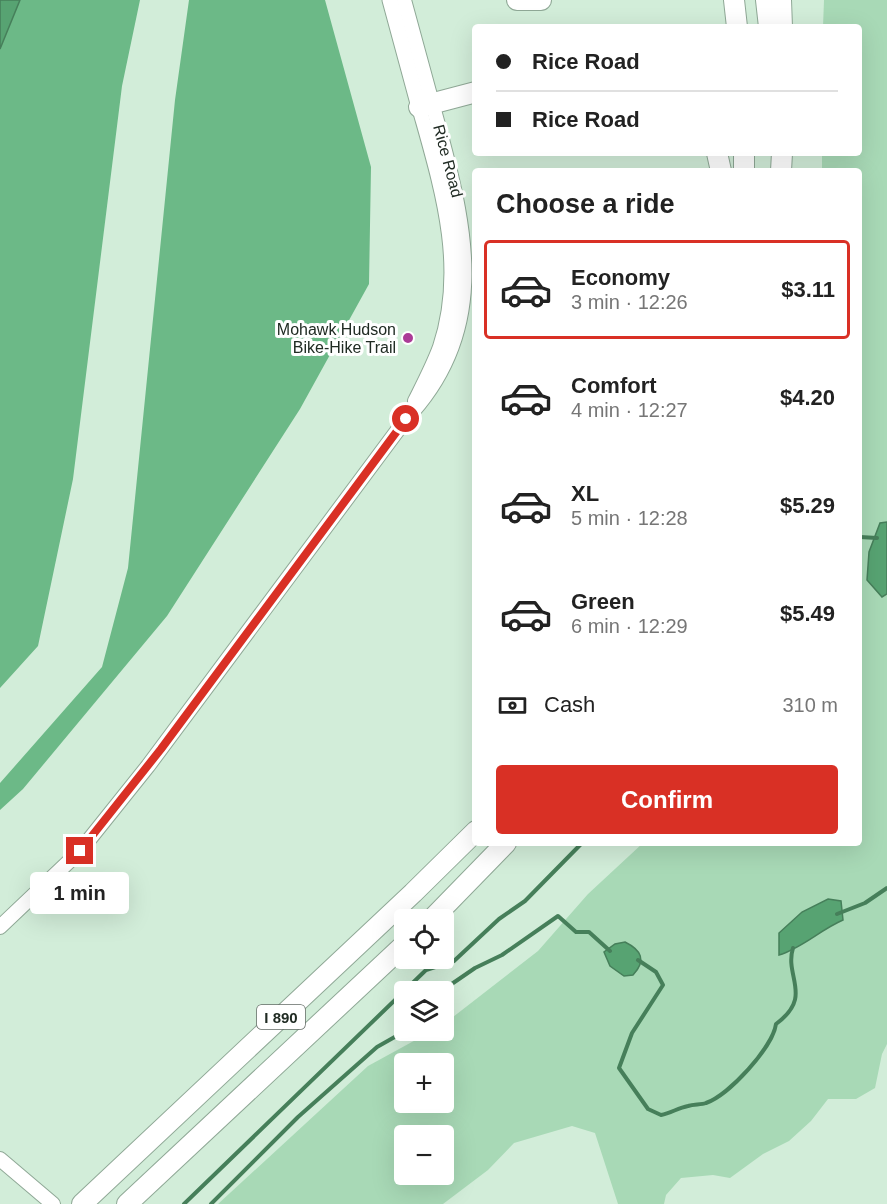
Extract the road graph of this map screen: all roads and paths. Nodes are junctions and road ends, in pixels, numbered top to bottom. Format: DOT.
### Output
graph roads {
  1 [pos="390,0"];
  2 [pos="404,0"];
  3 [pos="517,0"];
  4 [pos="541,0"];
  5 [pos="734,0"];
  6 [pos="766,0"];
  7 [pos="781,0"];
  8 [pos="737,24"];
  9 [pos="769,24"];
  10 [pos="782,24"];
  11 [pos="472,93"];
  12 [pos="426,106"];
  13 [pos="472,835"];
  14 [pos="503,846"];
  15 [pos="442,909"];
  16 [pos="0,927"];
  17 [pos="394,954"];
  18 [pos="0,1159"];
  19 [pos="84,1203"];
  20 [pos="53,1204"];
  21 [pos="128,1204"];
  1 -- 12 [label="main road, Rice Road"];
  2 -- 12 [label="street, Rice Road"];
  3 -- 4 [label="highway"];
  5 -- 8 [label="highway"];
  6 -- 9 [label="highway"];
  7 -- 10 [label="highway"];
  11 -- 12 [label="highway"];
  12 -- 16 [label="street, Rice Road"];
  13 -- 19 [label="highway, I 890"];
  14 -- 15 [label="highway"];
  17 -- 21 [label="highway, I 890"];
  18 -- 20 [label="street"];
}
